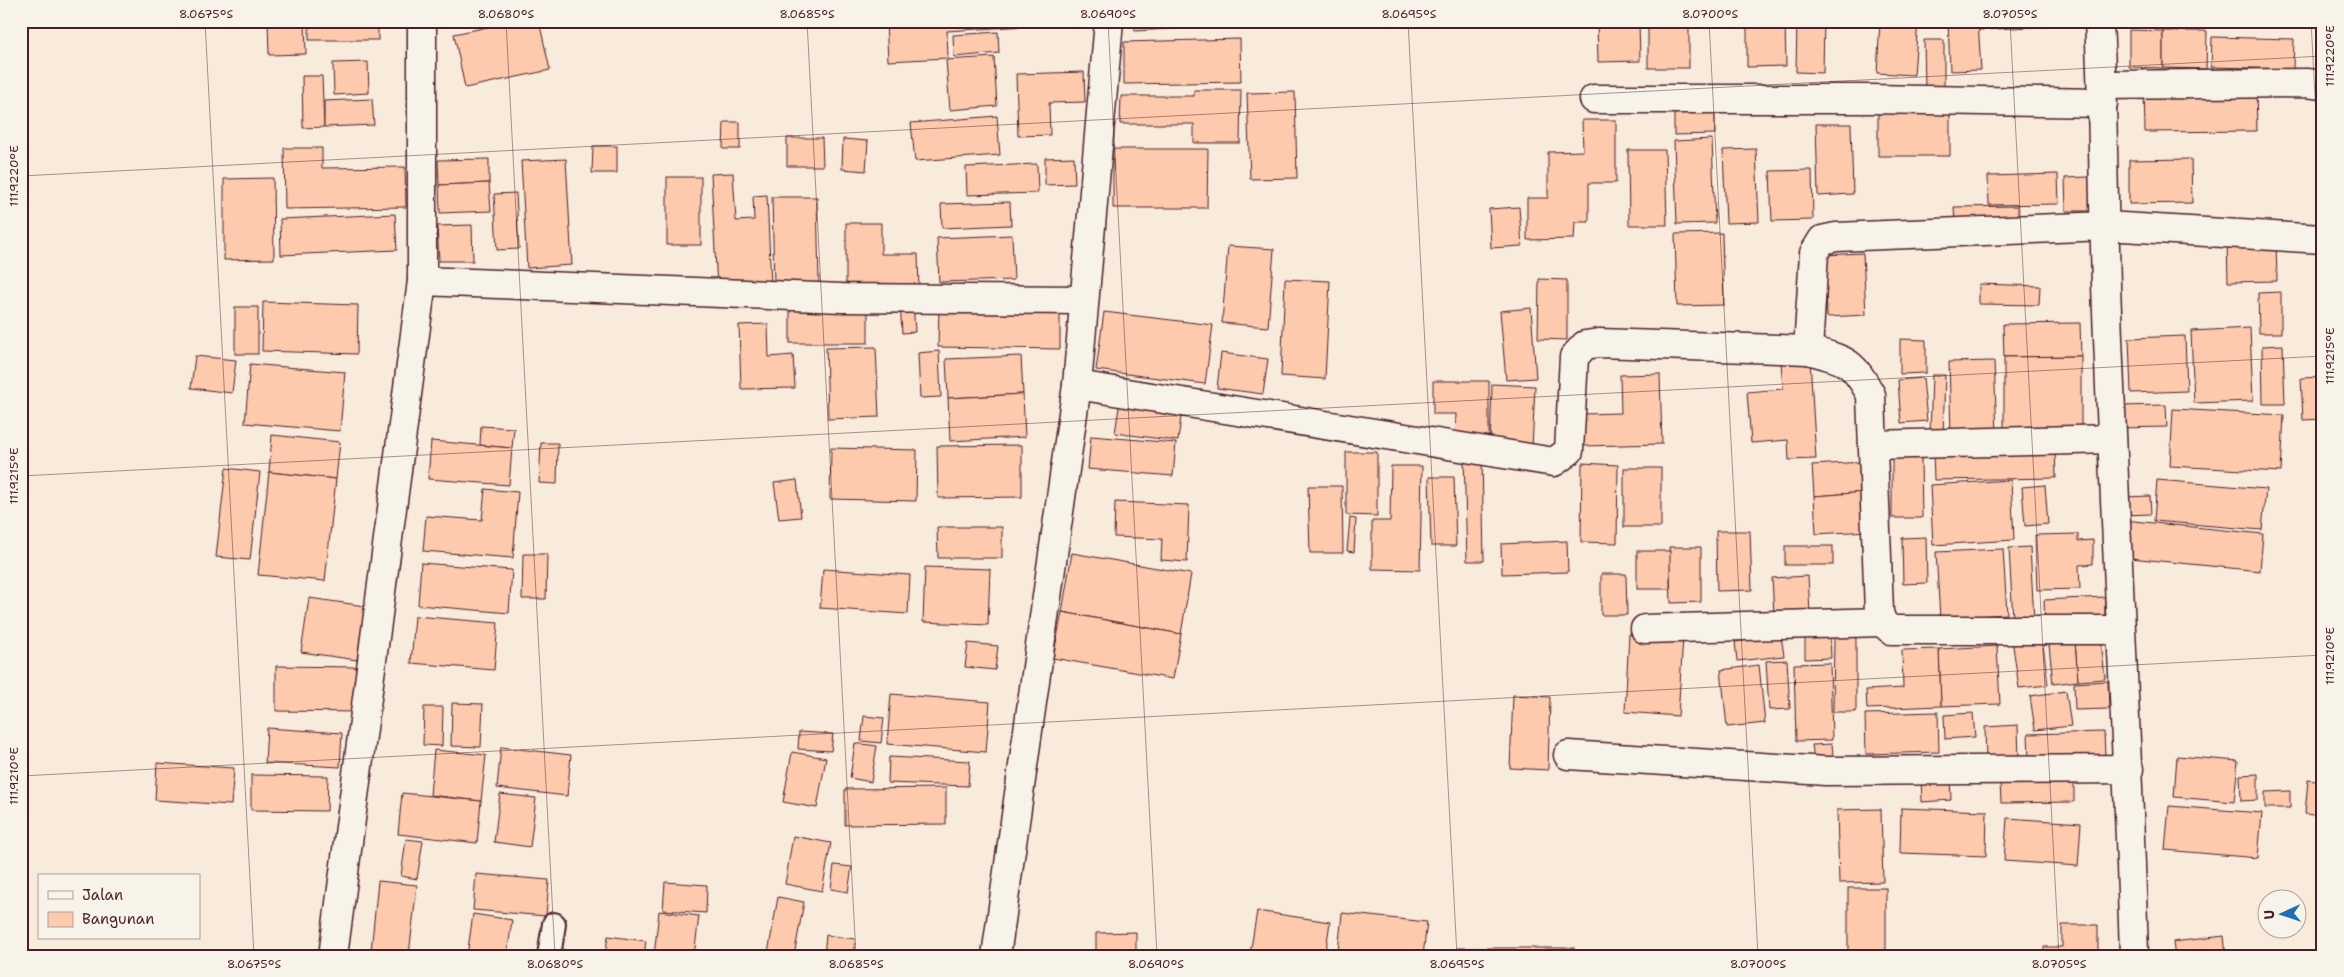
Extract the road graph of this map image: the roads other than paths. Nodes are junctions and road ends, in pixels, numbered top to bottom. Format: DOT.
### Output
graph roads {
  1 [pos="422,21"];
  2 [pos="1108,21"];
  3 [pos="2099,21"];
  4 [pos="2323,85"];
  5 [pos="2103,94"];
  6 [pos="1594,99"];
  7 [pos="2106,226"];
  8 [pos="2323,239"];
  9 [pos="422,281"];
  10 [pos="1084,300"];
  11 [pos="1808,350"];
  12 [pos="1077,385"];
  13 [pos="2112,439"];
  14 [pos="1874,445"];
  15 [pos="1882,622"];
  16 [pos="1645,629"];
  17 [pos="2120,630"];
  18 [pos="1568,755"];
  19 [pos="2129,769"];
  20 [pos="554,924"];
  21 [pos="333,956"];
  22 [pos="549,956"];
  23 [pos="996,956"];
  24 [pos="2134,956"];
  1 -- 9 [label="street"];
  2 -- 10 [label="street"];
  3 -- 5 [label="street"];
  4 -- 5 [label="street"];
  5 -- 6 [label="street"];
  5 -- 7 [label="street"];
  7 -- 8 [label="street"];
  7 -- 11 [label="street"];
  7 -- 13 [label="street"];
  9 -- 10 [label="street"];
  9 -- 21 [label="street"];
  10 -- 12 [label="street"];
  11 -- 12 [label="street"];
  11 -- 14 [label="street"];
  12 -- 23 [label="street"];
  13 -- 14 [label="street"];
  13 -- 17 [label="street"];
  14 -- 15 [label="street"];
  15 -- 16 [label="street"];
  15 -- 17 [label="street"];
  17 -- 19 [label="street"];
  18 -- 19 [label="street"];
  19 -- 24 [label="street"];
  20 -- 22 [label="lane"];
}
